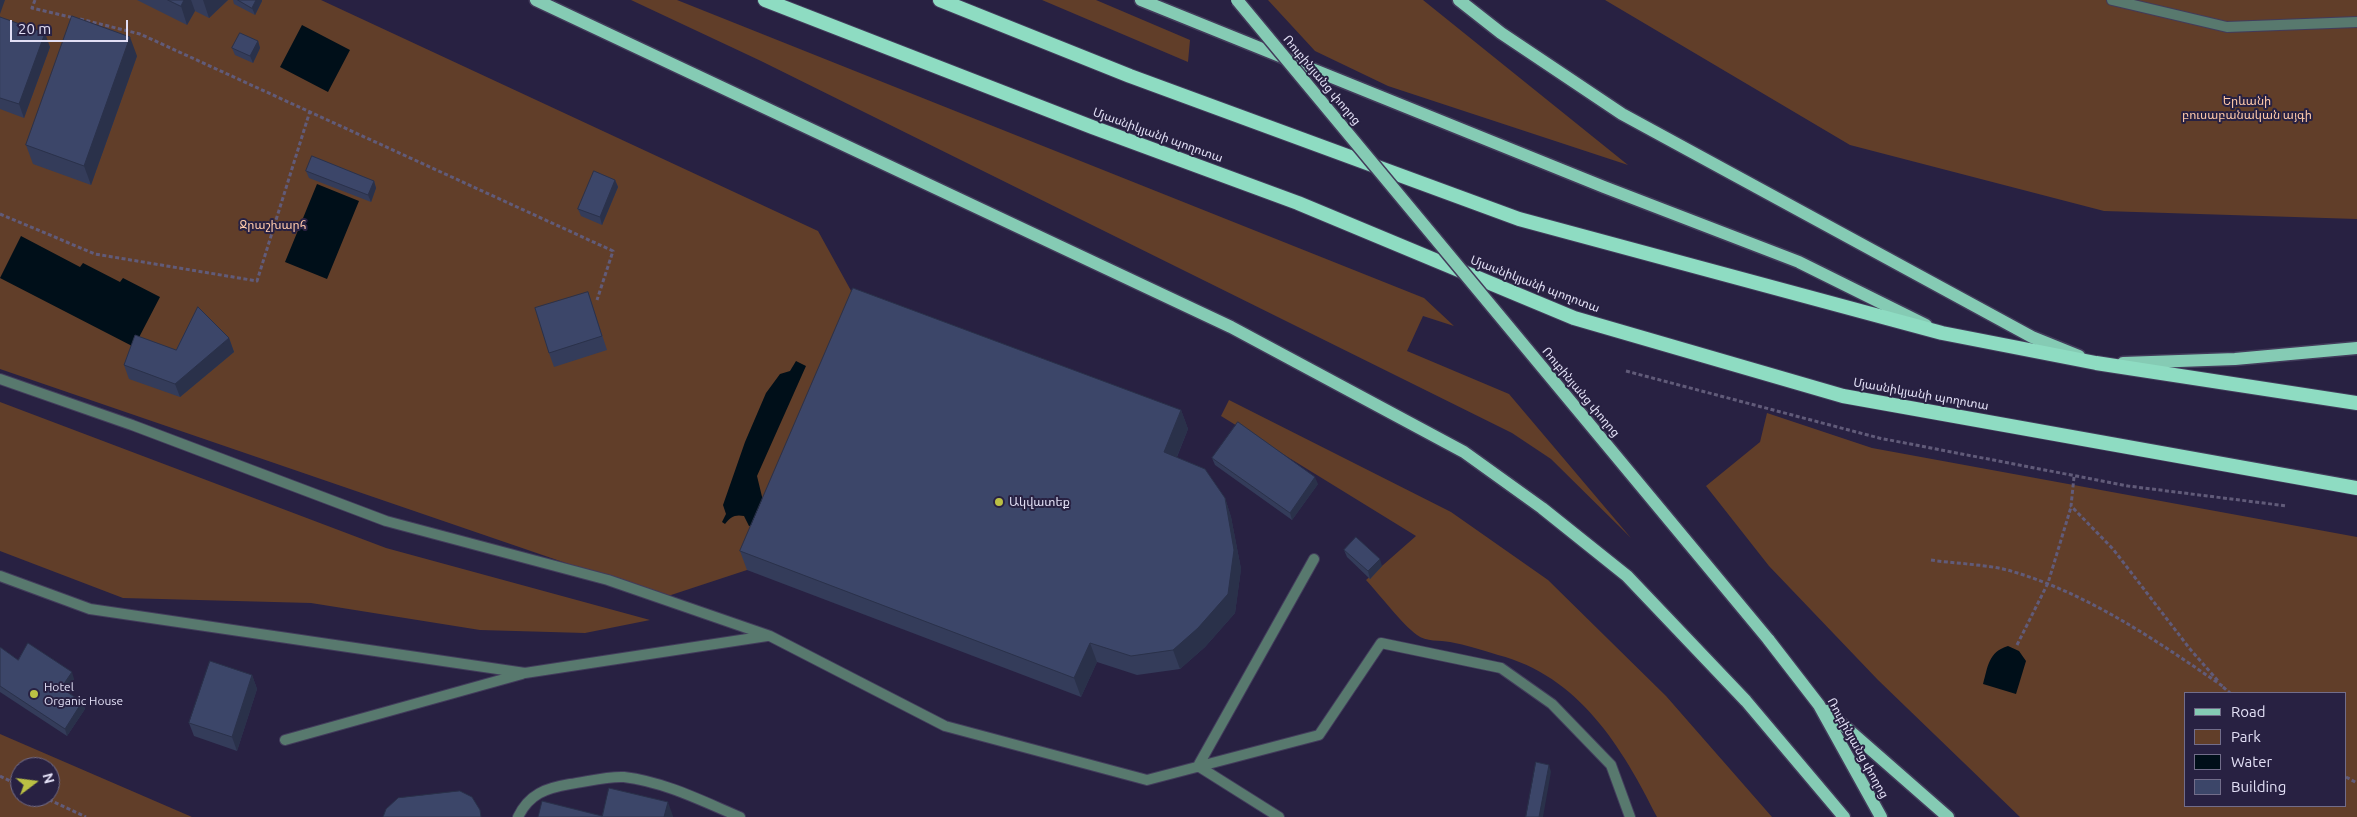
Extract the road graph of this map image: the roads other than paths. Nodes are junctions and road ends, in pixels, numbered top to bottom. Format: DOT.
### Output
graph roads {
  1 [pos="536,0"];
  2 [pos="765,0"];
  3 [pos="940,0"];
  4 [pos="1141,0"];
  5 [pos="1237,0"];
  6 [pos="1458,0"];
  7 [pos="2112,0"];
  8 [pos="2357,22"];
  9 [pos="1942,332"];
  10 [pos="2357,348"];
  11 [pos="2096,363"];
  12 [pos="0,379"];
  13 [pos="2357,403"];
  14 [pos="2357,488"];
  15 [pos="1314,559"];
  16 [pos="0,576"];
  17 [pos="770,636"];
  18 [pos="525,674"];
  19 [pos="1819,705"];
  20 [pos="285,740"];
  21 [pos="1198,766"];
  22 [pos="518,817"];
  23 [pos="740,817"];
  24 [pos="1279,817"];
  25 [pos="1630,817"];
  26 [pos="1844,817"];
  27 [pos="1880,817"];
  28 [pos="1948,817"];
  1 -- 26 [label="main road"];
  2 -- 14 [label="highway, Մյասնիկյանի պողոտա"];
  3 -- 9 [label="highway"];
  4 -- 9 [label="main road"];
  5 -- 19 [label="main road, Ռուբինյանց փողոց, bridge"];
  6 -- 11 [label="main road"];
  7 -- 8 [label="lane"];
  9 -- 11 [label="highway"];
  10 -- 11 [label="main road"];
  11 -- 13 [label="highway"];
  12 -- 17 [label="lane"];
  15 -- 21 [label="lane"];
  16 -- 18 [label="lane"];
  17 -- 18 [label="lane"];
  17 -- 21 [label="lane"];
  18 -- 20 [label="lane"];
  19 -- 27 [label="main road, Ռուբինյանց փողոց"];
  19 -- 28 [label="main road"];
  21 -- 24 [label="lane"];
  21 -- 25 [label="lane"];
  22 -- 23 [label="lane"];
}
